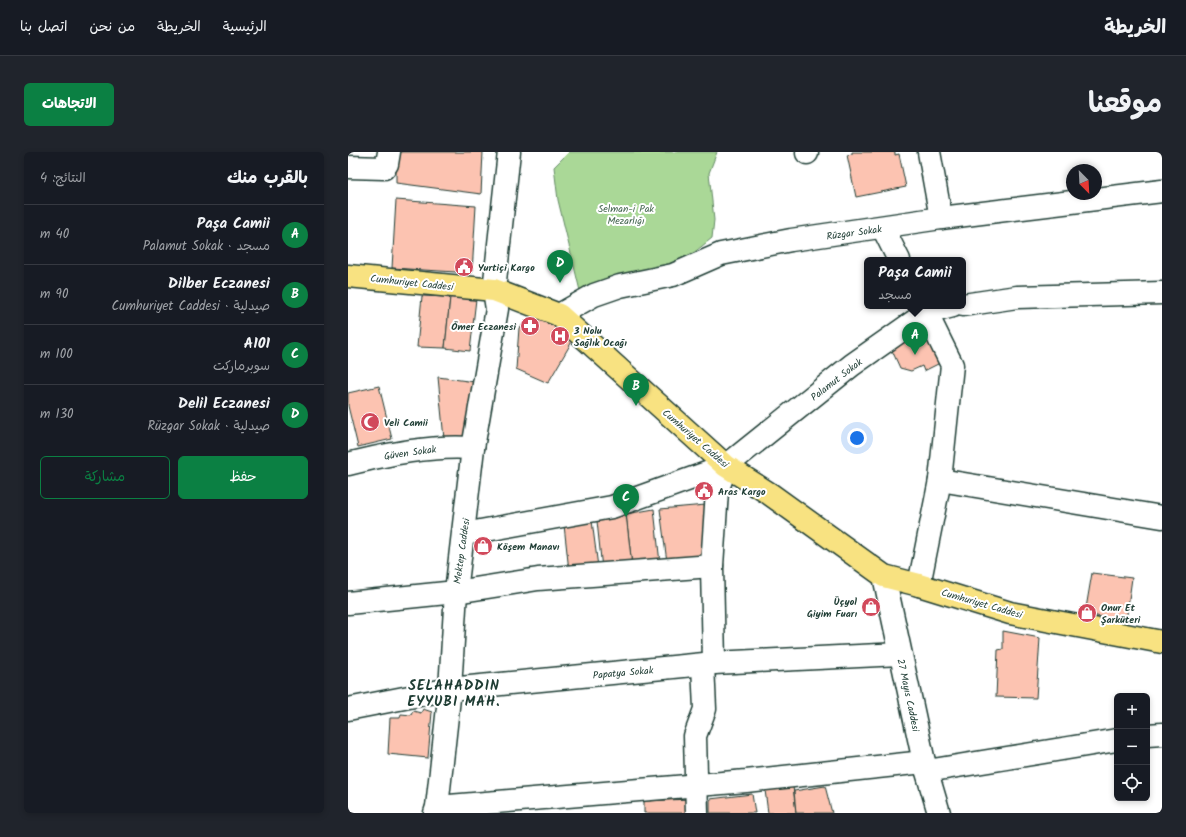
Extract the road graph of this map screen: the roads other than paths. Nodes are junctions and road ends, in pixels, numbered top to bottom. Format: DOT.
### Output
graph roads {
  1 [pos="389,152"];
  2 [pos="509,152"];
  3 [pos="929,152"];
  4 [pos="348,167"];
  5 [pos="1162,191"];
  6 [pos="941,218"];
  7 [pos="883,228"];
  8 [pos="898,257"];
  9 [pos="348,276"];
  10 [pos="494,290"];
  11 [pos="1162,293"];
  12 [pos="966,304"];
  13 [pos="924,309"];
  14 [pos="559,315"];
  15 [pos="473,448"];
  16 [pos="348,464"];
  17 [pos="726,466"];
  18 [pos="940,480"];
  19 [pos="1162,517"];
  20 [pos="464,534"];
  21 [pos="712,566"];
  22 [pos="884,576"];
  23 [pos="919,584"];
  24 [pos="456,592"];
  25 [pos="348,603"];
  26 [pos="1162,642"];
  27 [pos="900,654"];
  28 [pos="708,664"];
  29 [pos="450,689"];
  30 [pos="348,709"];
  31 [pos="1162,734"];
  32 [pos="1150,735"];
  33 [pos="1114,740"];
  34 [pos="925,766"];
  35 [pos="697,786"];
  36 [pos="436,810"];
  37 [pos="697,813"];
  38 [pos="939,813"];
  1 -- 4 [label="street"];
  2 -- 10 [label="street, Mektep Caddesi"];
  3 -- 6 [label="street"];
  5 -- 6 [label="street, Rüzgar Sokak"];
  6 -- 7 [label="street, Rüzgar Sokak"];
  7 -- 8 [label="street"];
  7 -- 14 [label="street, Rüzgar Sokak"];
  9 -- 10 [label="main road, Cumhuriyet Caddesi"];
  10 -- 14 [label="main road, Cumhuriyet Caddesi"];
  10 -- 15 [label="street, Mektep Caddesi"];
  11 -- 12 [label="street"];
  13 -- 17 [label="street, Palamut Sokak"];
  13 -- 18 [label="street"];
  14 -- 17 [label="main road, Cumhuriyet Caddesi"];
  15 -- 16 [label="street, Güven Sokak"];
  15 -- 20 [label="street, Mektep Caddesi"];
  17 -- 20 [label="street"];
  17 -- 21 [label="street"];
  17 -- 22 [label="main road, Cumhuriyet Caddesi"];
  18 -- 19 [label="street"];
  18 -- 23 [label="street"];
  20 -- 24 [label="street, Mektep Caddesi"];
  21 -- 24 [label="street"];
  21 -- 28 [label="street"];
  22 -- 23 [label="main road, Cumhuriyet Caddesi"];
  22 -- 27 [label="street, 27 Mayıs Caddesi"];
  23 -- 26 [label="main road, Cumhuriyet Caddesi"];
  24 -- 25 [label="street"];
  24 -- 29 [label="street, Mektep Caddesi"];
  27 -- 28 [label="street, Papatya Sokak"];
  27 -- 34 [label="street, 27 Mayıs Caddesi"];
  28 -- 29 [label="street, Papatya Sokak"];
  28 -- 35 [label="street"];
  29 -- 30 [label="street, Papatya Sokak"];
  29 -- 36 [label="street, Mektep Caddesi"];
  31 -- 32 [label="street"];
  33 -- 34 [label="street"];
  34 -- 35 [label="street"];
  34 -- 38 [label="street, 27 Mayıs Caddesi"];
  35 -- 36 [label="street"];
  35 -- 37 [label="street"];
}
